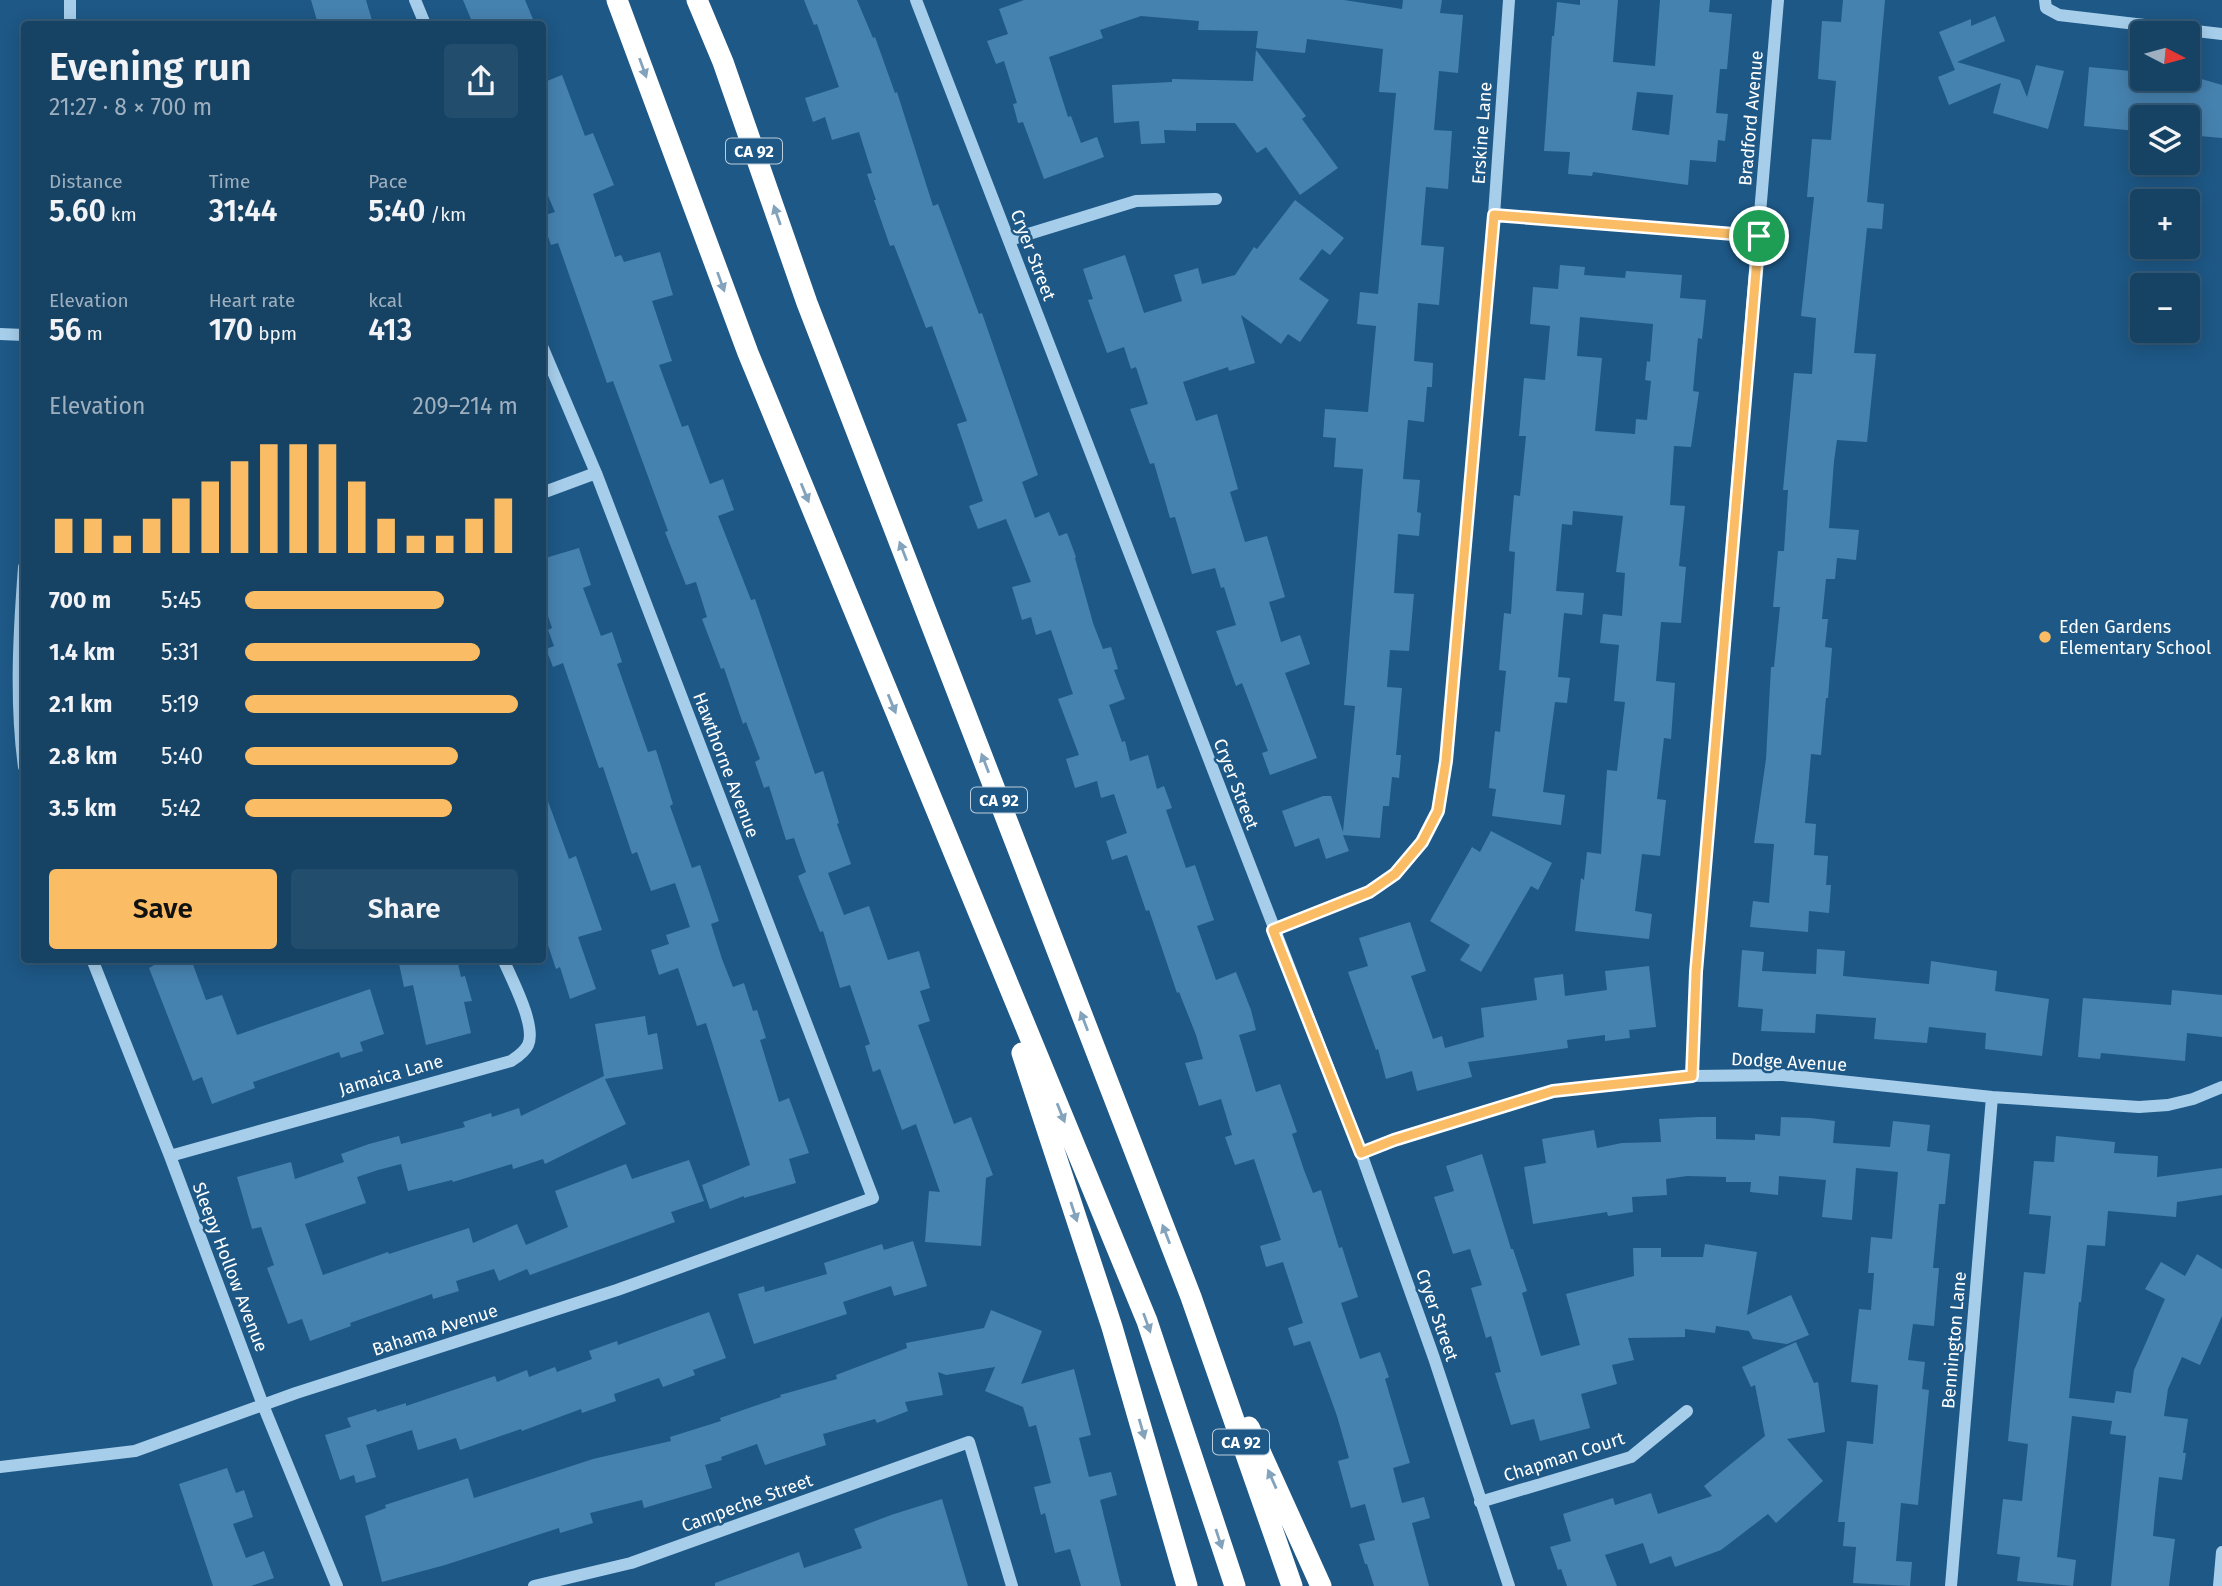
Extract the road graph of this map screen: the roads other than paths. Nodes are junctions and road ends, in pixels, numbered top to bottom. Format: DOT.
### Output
graph roads {
  1 [pos="70,0"];
  2 [pos="415,0"];
  3 [pos="697,0"];
  4 [pos="916,0"];
  5 [pos="1509,0"];
  6 [pos="1778,0"];
  7 [pos="2045,0"];
  8 [pos="618,2"];
  9 [pos="69,21"];
  10 [pos="424,21"];
  11 [pos="2222,34"];
  12 [pos="1216,199"];
  13 [pos="1494,215"];
  14 [pos="1759,236"];
  15 [pos="1009,240"];
  16 [pos="0,334"];
  17 [pos="21,335"];
  18 [pos="546,355"];
  19 [pos="596,473"];
  20 [pos="546,492"];
  21 [pos="21,655"];
  22 [pos="21,735"];
  23 [pos="969,891"];
  24 [pos="1273,930"];
  25 [pos="94,963"];
  26 [pos="505,963"];
  27 [pos="1692,1076"];
  28 [pos="2222,1087"];
  29 [pos="1992,1097"];
  30 [pos="1361,1153"];
  31 [pos="170,1156"];
  32 [pos="873,1198"];
  33 [pos="1191,1297"];
  34 [pos="262,1405"];
  35 [pos="1686,1410"];
  36 [pos="0,1467"];
  37 [pos="1480,1502"];
  38 [pos="2222,1552"];
  39 [pos="337,1586"];
  40 [pos="534,1586"];
  41 [pos="1013,1586"];
  42 [pos="1187,1586"];
  43 [pos="1235,1586"];
  44 [pos="1292,1586"];
  45 [pos="1321,1586"];
  46 [pos="1509,1586"];
  47 [pos="1951,1586"];
  48 [pos="2219,1586"];
  1 -- 9 [label="street"];
  2 -- 10 [label="street"];
  33 -- 3 [label="highway, CA 92, one-way"];
  4 -- 15 [label="street, Cryer Street"];
  5 -- 13 [label="street, Erskine Lane"];
  6 -- 14 [label="street, Bradford Avenue"];
  7 -- 11 [label="street"];
  8 -- 23 [label="highway, CA 92, one-way"];
  12 -- 15 [label="street"];
  13 -- 14 [label="street"];
  13 -- 24 [label="street, Erskine Lane"];
  14 -- 27 [label="street, Bradford Avenue"];
  15 -- 24 [label="street, Cryer Street"];
  16 -- 17 [label="street"];
  18 -- 19 [label="street, Hawthorne Avenue"];
  19 -- 20 [label="street"];
  19 -- 32 [label="street, Hawthorne Avenue"];
  21 -- 22 [label="street"];
  23 -- 42 [label="highway, one-way"];
  23 -- 43 [label="highway, CA 92, one-way"];
  24 -- 30 [label="street, Cryer Street"];
  25 -- 31 [label="street, Sleepy Hollow Avenue"];
  26 -- 31 [label="street, Jamaica Lane"];
  27 -- 29 [label="street, Dodge Avenue"];
  27 -- 30 [label="street, Dodge Avenue"];
  28 -- 29 [label="street, Dodge Avenue"];
  29 -- 47 [label="street, Bennington Lane"];
  30 -- 37 [label="street, Cryer Street"];
  31 -- 34 [label="street, Sleepy Hollow Avenue"];
  32 -- 34 [label="street, Bahama Avenue"];
  33 -- 44 [label="highway, CA 92"];
  45 -- 33 [label="highway, one-way"];
  34 -- 36 [label="street, Bahama Avenue"];
  34 -- 39 [label="street, Sleepy Hollow Avenue"];
  35 -- 37 [label="street, Chapman Court"];
  37 -- 46 [label="street, Cryer Street"];
  38 -- 48 [label="street"];
  40 -- 41 [label="street, Campeche Street"];
}
